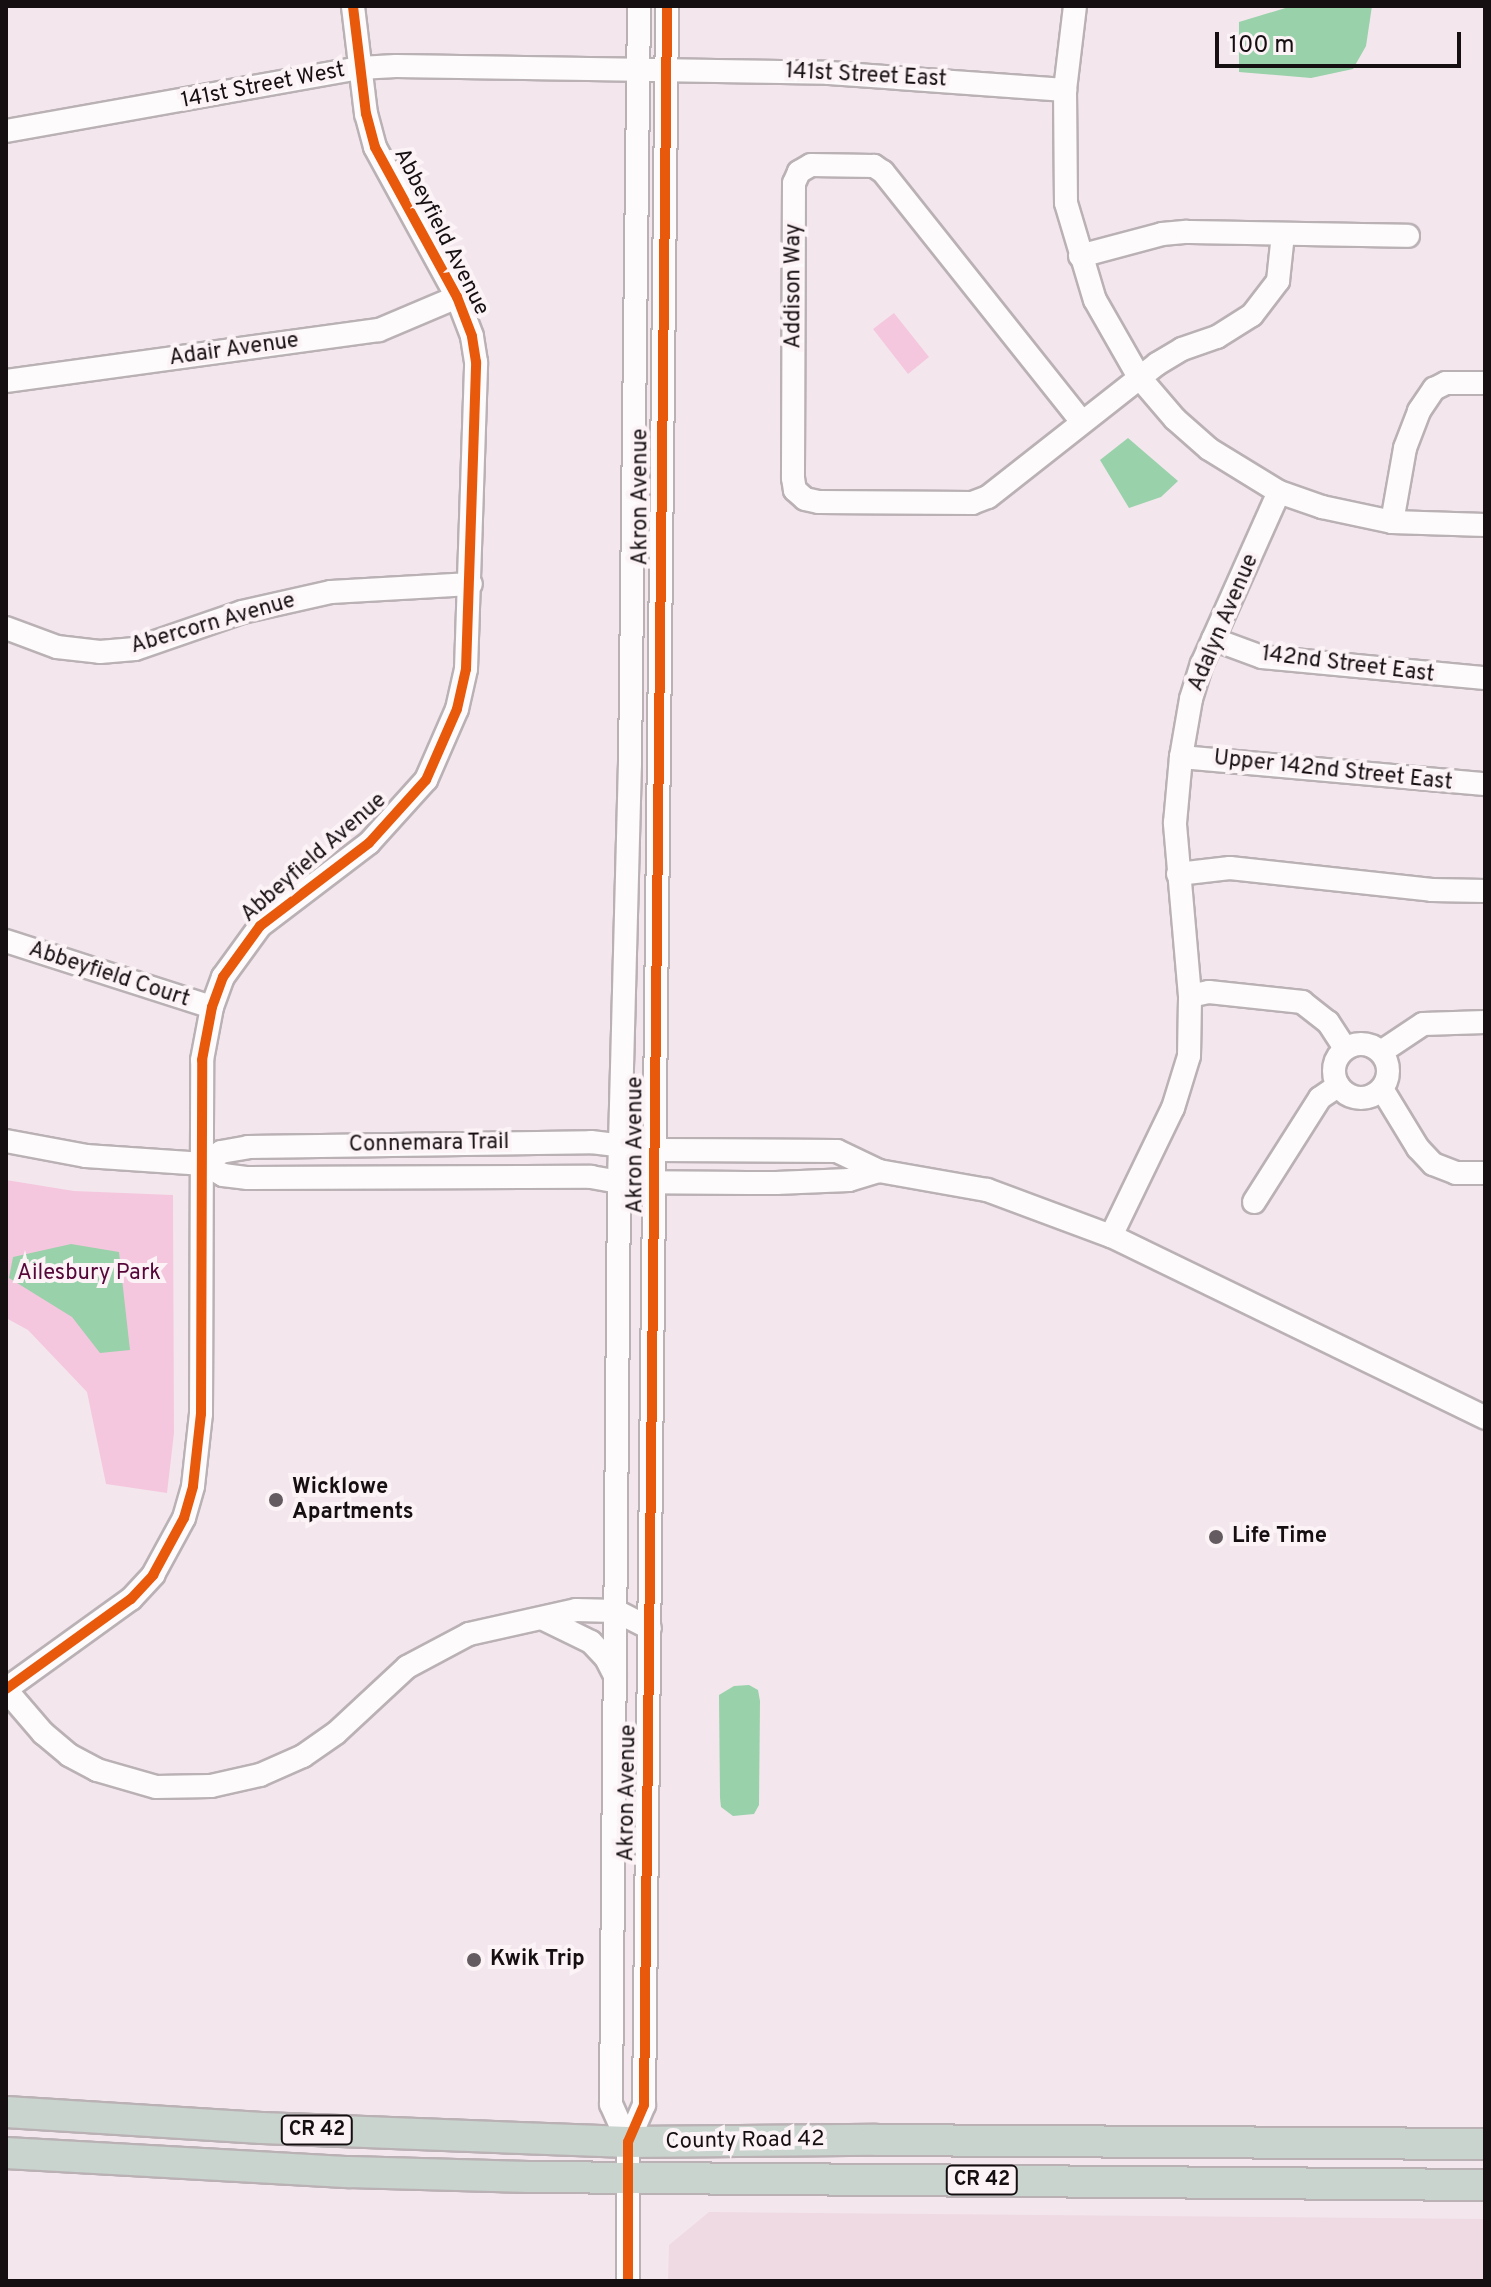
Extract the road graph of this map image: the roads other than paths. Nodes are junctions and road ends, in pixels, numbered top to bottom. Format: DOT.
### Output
graph roads {
  1 [pos="353,6"];
  2 [pos="639,6"];
  3 [pos="667,6"];
  4 [pos="1075,6"];
  5 [pos="359,68"];
  6 [pos="639,69"];
  7 [pos="666,69"];
  8 [pos="1065,90"];
  9 [pos="6,131"];
  10 [pos="1283,234"];
  11 [pos="1408,236"];
  12 [pos="1080,256"];
  13 [pos="457,297"];
  14 [pos="1139,377"];
  15 [pos="6,381"];
  16 [pos="1485,383"];
  17 [pos="1082,422"];
  18 [pos="1279,492"];
  19 [pos="1392,522"];
  20 [pos="1485,525"];
  21 [pos="471,584"];
  22 [pos="6,628"];
  23 [pos="1213,639"];
  24 [pos="1485,678"];
  25 [pos="1181,757"];
  26 [pos="1485,784"];
  27 [pos="1178,874"];
  28 [pos="1485,891"];
  29 [pos="6,941"];
  30 [pos="1190,996"];
  31 [pos="212,1007"];
  32 [pos="1485,1022"];
  33 [pos="1345,1048"];
  34 [pos="1381,1052"];
  35 [pos="1338,1086"];
  36 [pos="1382,1089"];
  37 [pos="6,1141"];
  38 [pos="621,1144"];
  39 [pos="657,1150"];
  40 [pos="204,1164"];
  41 [pos="879,1171"];
  42 [pos="1485,1173"];
  43 [pos="656,1180"];
  44 [pos="619,1182"];
  45 [pos="1254,1202"];
  46 [pos="1111,1236"];
  47 [pos="1485,1418"];
  48 [pos="616,1611"];
  49 [pos="544,1619"];
  50 [pos="650,1628"];
  51 [pos="615,1676"];
  52 [pos="6,1689"];
  53 [pos="6,2112"];
  54 [pos="628,2142"];
  55 [pos="1485,2144"];
  56 [pos="6,2153"];
  57 [pos="1485,2166"];
  58 [pos="628,2178"];
  59 [pos="1246,2183"];
  60 [pos="1485,2185"];
  61 [pos="628,2281"];
  1 -- 5 [label="street, Abbeyfield Avenue"];
  2 -- 6 [label="street, Akron Avenue"];
  3 -- 7 [label="street, Akron Avenue"];
  4 -- 8 [label="street"];
  5 -- 6 [label="street, 141st Street West"];
  5 -- 9 [label="street, 141st Street West"];
  5 -- 13 [label="street, Abbeyfield Avenue"];
  6 -- 7 [label="street, 141st Street West"];
  6 -- 38 [label="street, Akron Avenue"];
  7 -- 8 [label="street, 141st Street East"];
  7 -- 39 [label="street, Akron Avenue"];
  8 -- 12 [label="street"];
  10 -- 11 [label="street"];
  10 -- 12 [label="street"];
  10 -- 14 [label="street, Addison Way"];
  12 -- 14 [label="street"];
  13 -- 15 [label="street, Adair Avenue"];
  13 -- 21 [label="street, Abbeyfield Avenue"];
  14 -- 17 [label="street, Addison Way"];
  14 -- 18 [label="street"];
  16 -- 19 [label="street"];
  17 -- 17 [label="street, Addison Way"];
  18 -- 19 [label="street"];
  18 -- 23 [label="street, Adalyn Avenue"];
  19 -- 20 [label="street"];
  21 -- 22 [label="street, Abercorn Avenue"];
  21 -- 31 [label="street, Abbeyfield Avenue"];
  23 -- 24 [label="street, 142nd Street East"];
  23 -- 25 [label="street, Adalyn Avenue"];
  25 -- 26 [label="street, Upper 142nd Street East"];
  25 -- 27 [label="street, Adalyn Avenue"];
  27 -- 28 [label="street"];
  27 -- 30 [label="street, Adalyn Avenue"];
  29 -- 31 [label="street, Abbeyfield Court"];
  30 -- 33 [label="street"];
  30 -- 46 [label="street, Adalyn Avenue"];
  31 -- 40 [label="street, Abbeyfield Avenue"];
  32 -- 34 [label="street"];
  33 -- 34 [label="street"];
  33 -- 35 [label="street"];
  34 -- 36 [label="street"];
  35 -- 36 [label="street"];
  35 -- 45 [label="street"];
  36 -- 42 [label="street"];
  37 -- 40 [label="street, Connemara Trail"];
  38 -- 39 [label="street, Connemara Trail"];
  38 -- 40 [label="street, Connemara Trail"];
  38 -- 44 [label="street, Akron Avenue"];
  39 -- 41 [label="street, Connemara Trail"];
  39 -- 43 [label="street, Akron Avenue"];
  40 -- 44 [label="street, Connemara Trail"];
  40 -- 52 [label="street, Abbeyfield Avenue"];
  41 -- 43 [label="street, Connemara Trail"];
  41 -- 46 [label="street"];
  43 -- 44 [label="street, Connemara Trail"];
  43 -- 50 [label="street, Akron Avenue"];
  44 -- 48 [label="street, Akron Avenue"];
  46 -- 47 [label="street"];
  48 -- 49 [label="street"];
  48 -- 50 [label="street"];
  48 -- 51 [label="street, Akron Avenue"];
  49 -- 51 [label="street"];
  49 -- 52 [label="street"];
  50 -- 54 [label="street, Akron Avenue"];
  51 -- 54 [label="street, Akron Avenue"];
  53 -- 54 [label="highway, County Road 42 / CR 42"];
  54 -- 55 [label="highway, County Road 42 / CR 42"];
  54 -- 58 [label="street, Akron Avenue"];
  56 -- 58 [label="highway, County Road 42 / CR 42"];
  57 -- 59 [label="highway"];
  58 -- 59 [label="highway, County Road 42 / CR 42"];
  58 -- 61 [label="street, Akron Avenue"];
  59 -- 60 [label="highway, County Road 42 / CR 42"];
}
